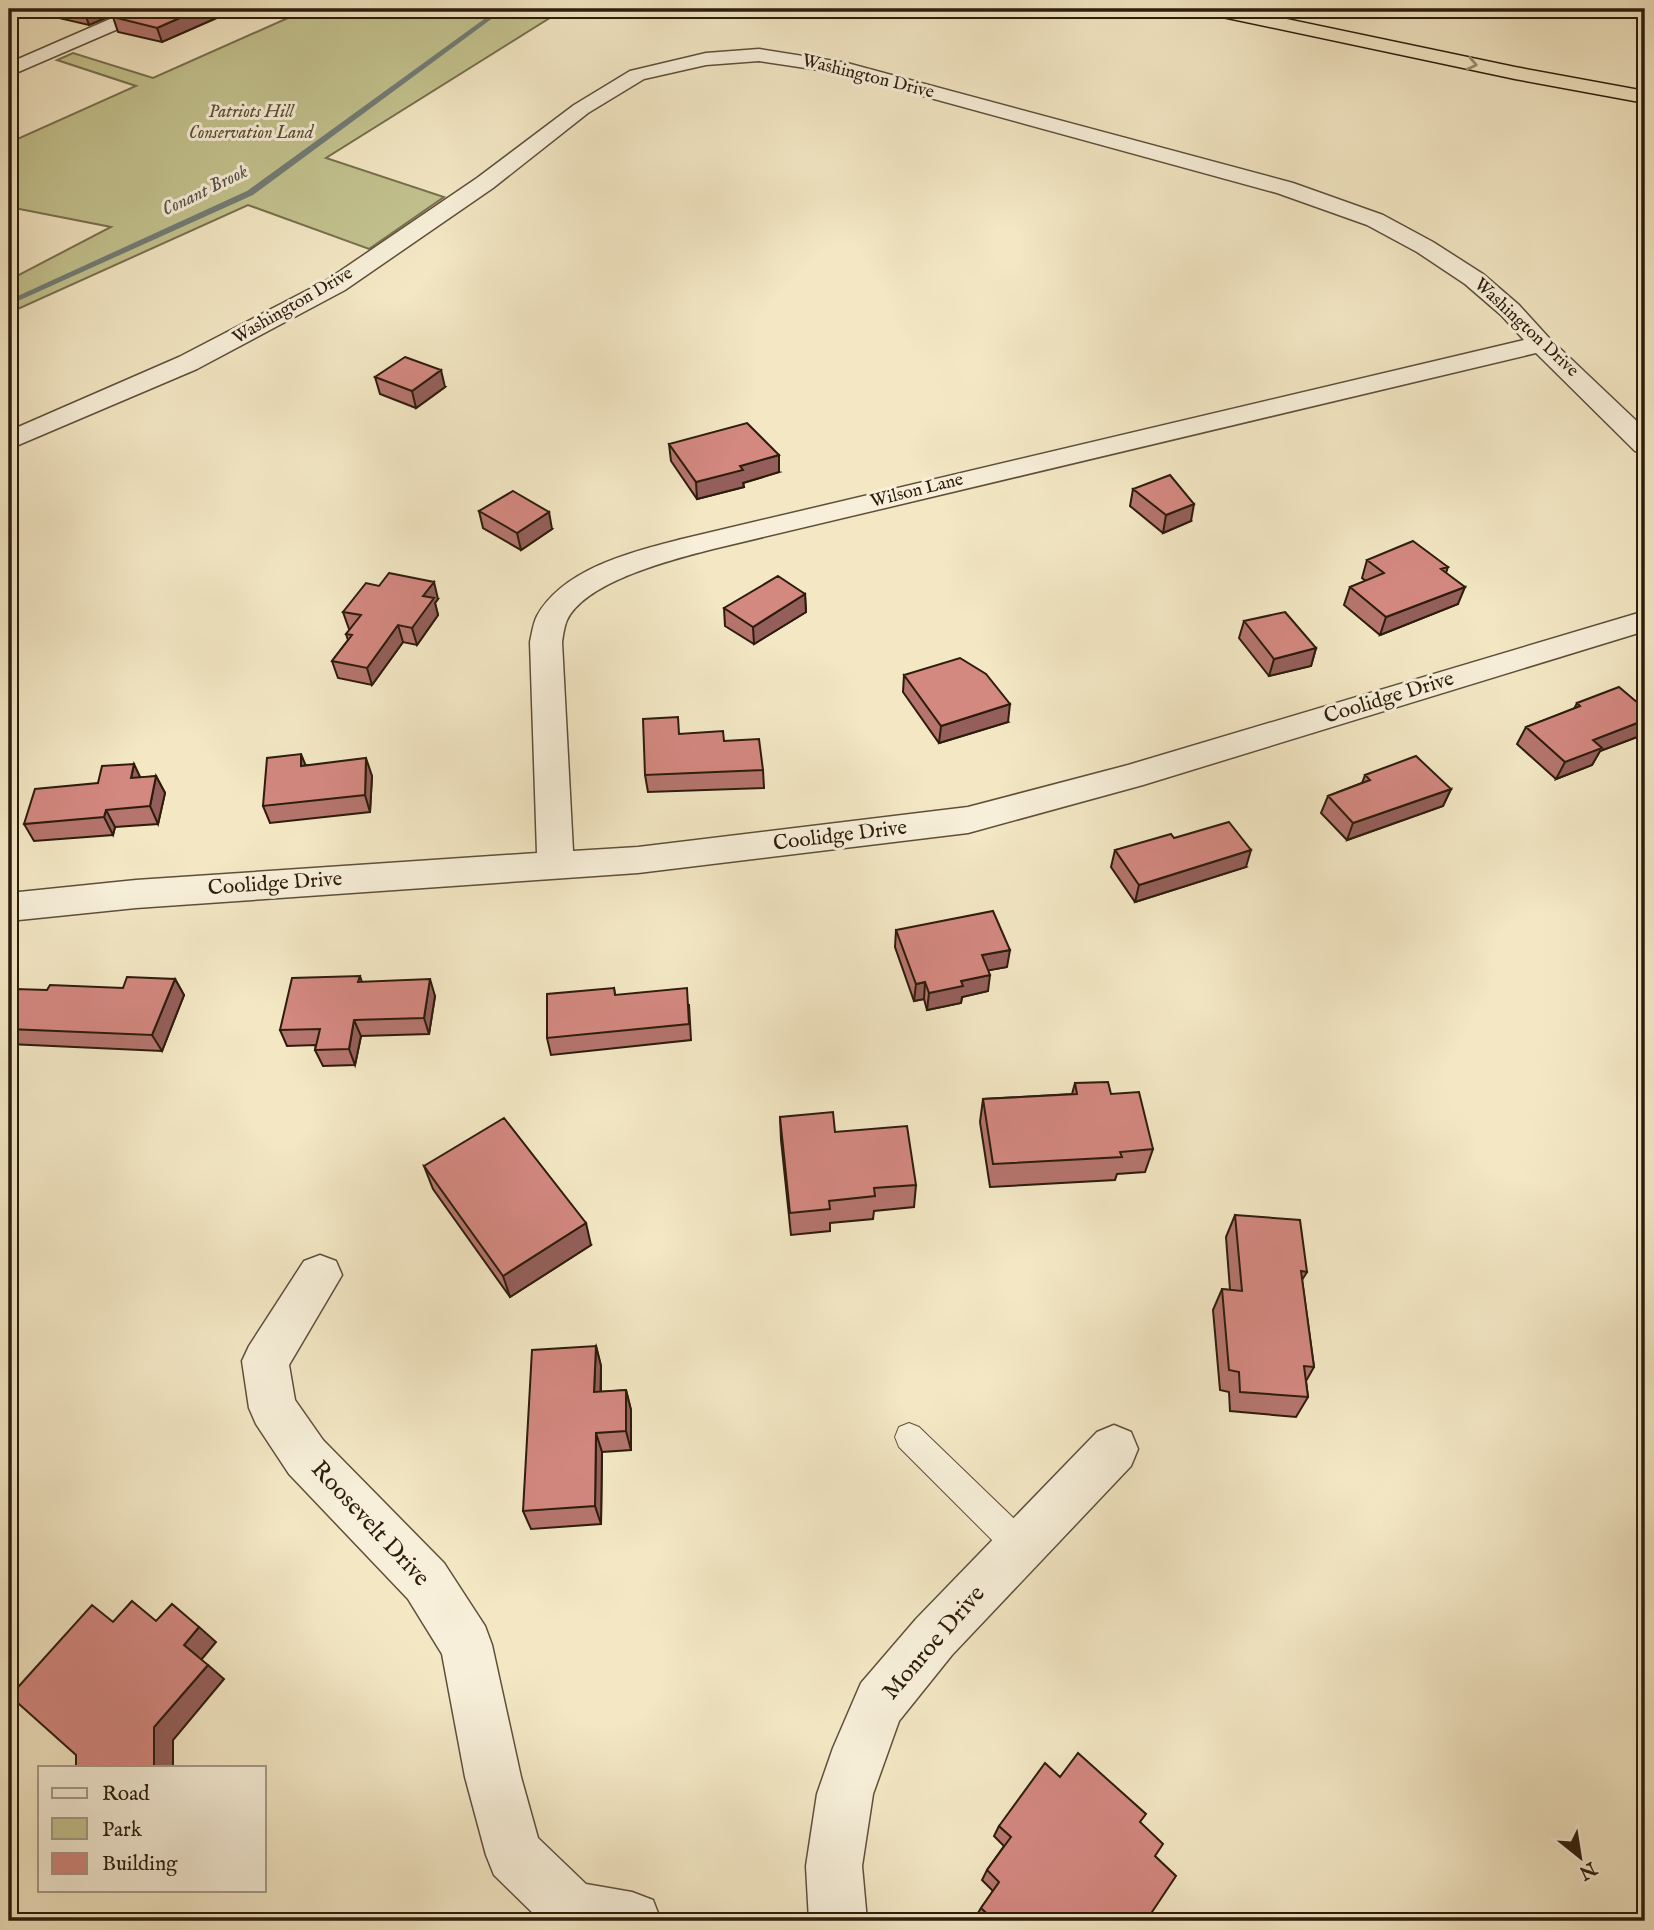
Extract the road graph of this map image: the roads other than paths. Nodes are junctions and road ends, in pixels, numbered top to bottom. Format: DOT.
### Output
graph roads {
  1 [pos="148,9"];
  2 [pos="1213,9"];
  3 [pos="1278,9"];
  4 [pos="9,70"];
  5 [pos="1645,82"];
  6 [pos="1645,97"];
  7 [pos="1541,344"];
  8 [pos="9,441"];
  9 [pos="1645,445"];
  10 [pos="1645,621"];
  11 [pos="556,865"];
  12 [pos="9,907"];
  13 [pos="320,1275"];
  14 [pos="909,1437"];
  15 [pos="1114,1449"];
  16 [pos="1021,1547"];
  17 [pos="632,1921"];
  18 [pos="838,1921"];
  1 -- 4 [label="street"];
  2 -- 6 [label="highway, one-way"];
  3 -- 5 [label="highway"];
  7 -- 8 [label="street, Washington Drive"];
  7 -- 9 [label="street, Washington Drive"];
  7 -- 11 [label="street, Wilson Lane"];
  10 -- 11 [label="street, Coolidge Drive"];
  11 -- 12 [label="street, Coolidge Drive"];
  13 -- 17 [label="street, Roosevelt Drive"];
  14 -- 16 [label="lane"];
  15 -- 16 [label="street, Monroe Drive"];
  16 -- 18 [label="street, Monroe Drive"];
}
